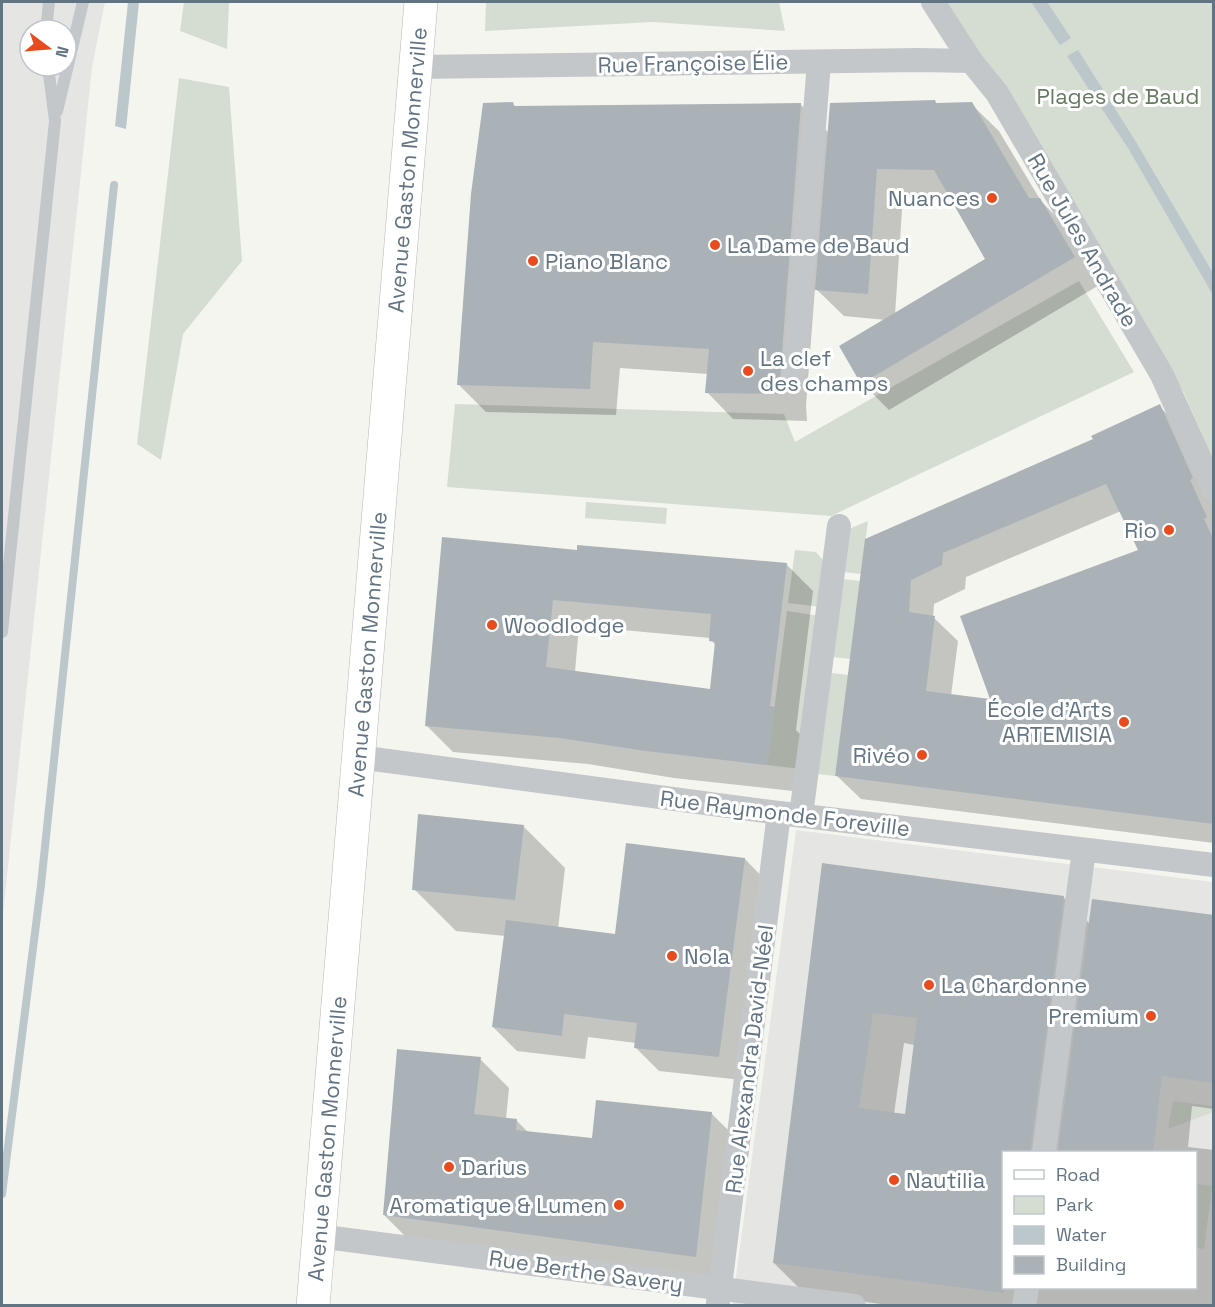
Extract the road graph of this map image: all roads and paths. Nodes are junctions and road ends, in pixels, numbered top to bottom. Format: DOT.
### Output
graph roads {
  1 [pos="49,2"];
  2 [pos="83,2"];
  3 [pos="421,2"];
  4 [pos="933,2"];
  5 [pos="47,18"];
  6 [pos="819,62"];
  7 [pos="971,62"];
  8 [pos="414,67"];
  9 [pos="50,78"];
  10 [pos="55,121"];
  11 [pos="794,379"];
  12 [pos="1214,490"];
  13 [pos="839,526"];
  14 [pos="2,632"];
  15 [pos="358,757"];
  16 [pos="790,814"];
  17 [pos="1084,850"];
  18 [pos="1214,865"];
  19 [pos="1044,1151"];
  20 [pos="318,1236"];
  21 [pos="1027,1289"];
  22 [pos="719,1297"];
  23 [pos="313,1305"];
  24 [pos="854,1305"];
  25 [pos="1024,1305"];
  1 -- 5 [label="lane"];
  2 -- 10 [label="lane"];
  3 -- 8 [label="street, Avenue Gaston Monnerville"];
  4 -- 7 [label="street, Rue Jules Andrade"];
  6 -- 7 [label="street, Rue Françoise Élie"];
  6 -- 8 [label="street, Rue Françoise Élie"];
  6 -- 11 [label="street"];
  7 -- 12 [label="street, Rue Jules Andrade"];
  8 -- 15 [label="street, Avenue Gaston Monnerville"];
  9 -- 10 [label="lane"];
  10 -- 14 [label="lane"];
  13 -- 16 [label="street, Rue Alexandra David-Néel"];
  15 -- 16 [label="street, Rue Raymonde Foreville"];
  15 -- 20 [label="street, Avenue Gaston Monnerville"];
  16 -- 17 [label="street, Rue Raymonde Foreville"];
  16 -- 22 [label="street, Rue Alexandra David-Néel"];
  17 -- 18 [label="street, Rue Raymonde Foreville"];
  17 -- 19 [label="street"];
  20 -- 22 [label="street, Rue Berthe Savery"];
  20 -- 23 [label="street, Avenue Gaston Monnerville"];
  21 -- 25 [label="street"];
  22 -- 24 [label="street, Rue Berthe Savery"];
}
